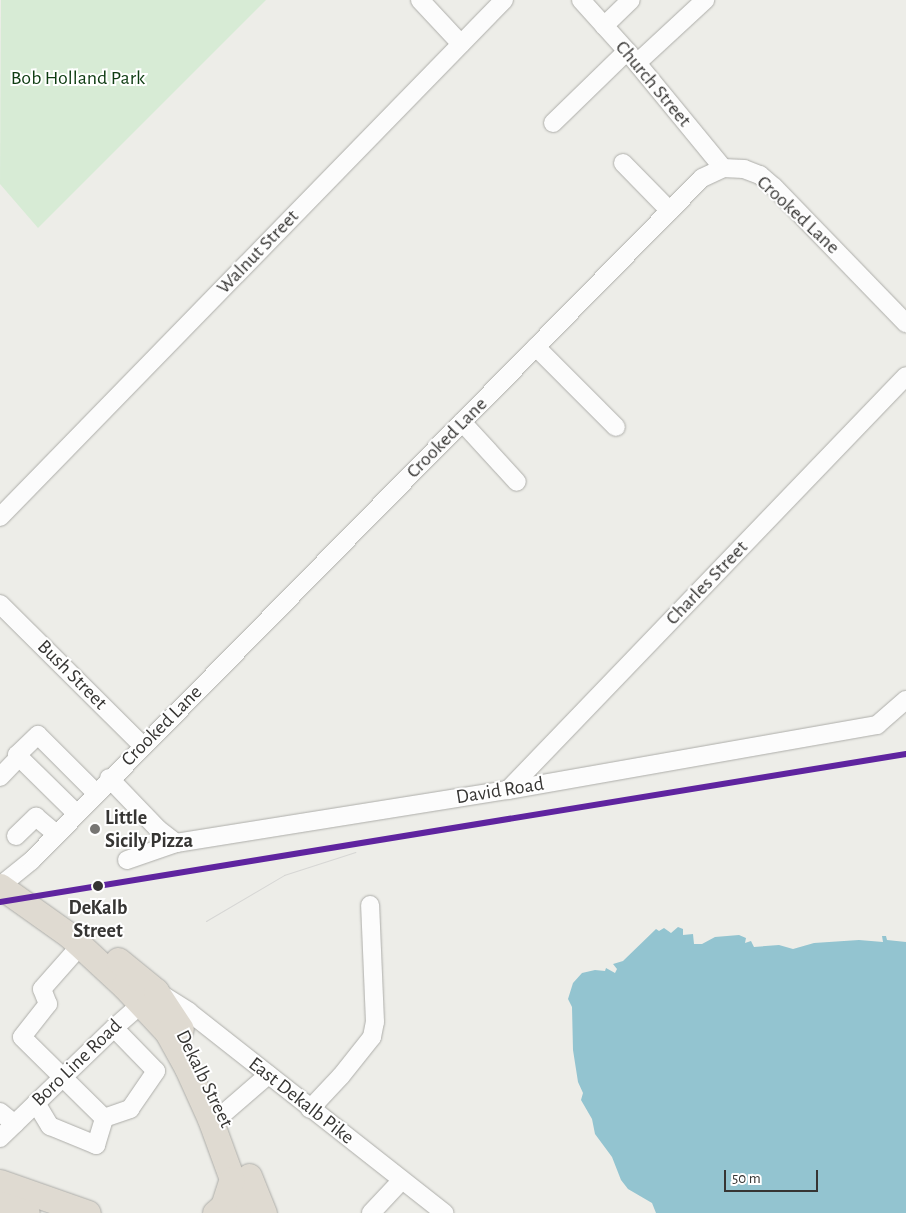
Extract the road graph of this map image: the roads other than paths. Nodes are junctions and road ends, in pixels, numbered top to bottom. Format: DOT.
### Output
graph roads {
  1 [pos="420,0"];
  2 [pos="504,0"];
  3 [pos="581,0"];
  4 [pos="632,0"];
  5 [pos="705,0"];
  6 [pos="604,26"];
  7 [pos="461,44"];
  8 [pos="632,57"];
  9 [pos="553,123"];
  10 [pos="623,163"];
  11 [pos="723,168"];
  12 [pos="670,211"];
  13 [pos="906,322"];
  14 [pos="536,347"];
  15 [pos="906,376"];
  16 [pos="462,422"];
  17 [pos="616,427"];
  18 [pos="517,482"];
  19 [pos="0,517"];
  20 [pos="0,604"];
  21 [pos="906,700"];
  22 [pos="143,746"];
  23 [pos="19,757"];
  24 [pos="0,777"];
  25 [pos="110,778"];
  26 [pos="508,790"];
  27 [pos="96,793"];
  28 [pos="76,814"];
  29 [pos="56,834"];
  30 [pos="16,836"];
  31 [pos="176,843"];
  32 [pos="127,860"];
  33 [pos="3,888"];
  34 [pos="370,905"];
  35 [pos="74,941"];
  36 [pos="148,997"];
  37 [pos="114,1028"];
  38 [pos="268,1075"];
  39 [pos="62,1078"];
  40 [pos="36,1103"];
  41 [pos="310,1109"];
  42 [pos="0,1112"];
  43 [pos="216,1116"];
  44 [pos="104,1118"];
  45 [pos="15,1124"];
  46 [pos="0,1138"];
  47 [pos="240,1178"];
  48 [pos="402,1180"];
  49 [pos="0,1182"];
  50 [pos="88,1213"];
  51 [pos="215,1213"];
  52 [pos="241,1213"];
  53 [pos="256,1213"];
  54 [pos="264,1213"];
  55 [pos="371,1213"];
  56 [pos="444,1213"];
  1 -- 7 [label="street"];
  2 -- 7 [label="street, Walnut Street"];
  3 -- 6 [label="street, Church Street"];
  4 -- 6 [label="street"];
  5 -- 8 [label="street"];
  6 -- 8 [label="street, Church Street"];
  7 -- 19 [label="street, Walnut Street"];
  8 -- 9 [label="street"];
  8 -- 11 [label="street, Church Street"];
  10 -- 12 [label="street"];
  11 -- 12 [label="street, Crooked Lane"];
  11 -- 13 [label="street, Crooked Lane"];
  12 -- 14 [label="street, Crooked Lane"];
  14 -- 16 [label="street, Crooked Lane"];
  14 -- 17 [label="street"];
  15 -- 26 [label="street, Charles Street"];
  16 -- 18 [label="street"];
  16 -- 22 [label="street, Crooked Lane"];
  20 -- 22 [label="street, Bush Street"];
  21 -- 26 [label="street, David Road"];
  22 -- 25 [label="street, Crooked Lane"];
  23 -- 24 [label="street"];
  23 -- 27 [label="street"];
  23 -- 28 [label="street"];
  25 -- 27 [label="street, Crooked Lane"];
  25 -- 31 [label="street"];
  26 -- 31 [label="street, David Road"];
  27 -- 28 [label="street, Crooked Lane"];
  28 -- 29 [label="street, Crooked Lane"];
  29 -- 30 [label="street"];
  29 -- 33 [label="street, Crooked Lane"];
  31 -- 32 [label="street, David Road"];
  33 -- 35 [label="highway, Dekalb Street"];
  34 -- 41 [label="street"];
  35 -- 36 [label="highway, Dekalb Street"];
  35 -- 39 [label="street"];
  36 -- 37 [label="street, Boro Line Road"];
  36 -- 38 [label="street, East Dekalb Pike"];
  36 -- 43 [label="highway, Dekalb Street"];
  37 -- 39 [label="street, Boro Line Road"];
  37 -- 44 [label="street"];
  38 -- 41 [label="street, East Dekalb Pike"];
  38 -- 43 [label="street"];
  39 -- 40 [label="street, Boro Line Road"];
  39 -- 44 [label="street"];
  40 -- 44 [label="street"];
  40 -- 45 [label="street, Boro Line Road"];
  41 -- 48 [label="street, East Dekalb Pike"];
  42 -- 45 [label="street"];
  43 -- 47 [label="highway, Dekalb Street"];
  45 -- 46 [label="street, Boro Line Road"];
  47 -- 51 [label="highway"];
  47 -- 52 [label="highway, Dekalb Street"];
  47 -- 53 [label="highway, Dekalb Street"];
  47 -- 54 [label="highway"];
  48 -- 55 [label="street"];
  48 -- 56 [label="street, East Dekalb Pike"];
  49 -- 50 [label="highway"];
}
